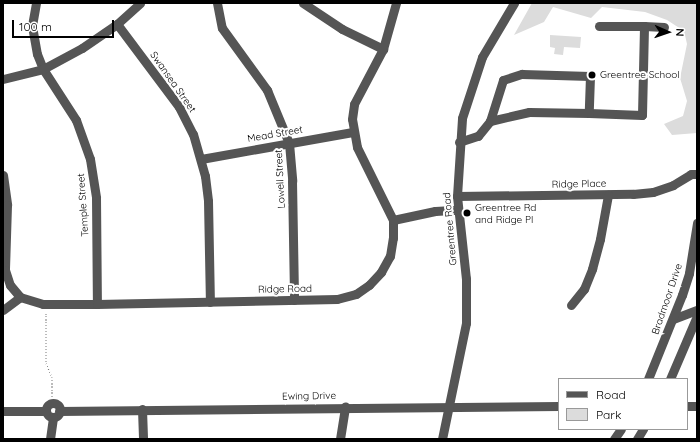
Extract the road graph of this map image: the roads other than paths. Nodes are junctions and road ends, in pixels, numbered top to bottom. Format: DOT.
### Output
graph roads {
  1 [pos="36,3"];
  2 [pos="140,3"];
  3 [pos="217,3"];
  4 [pos="303,3"];
  5 [pos="396,3"];
  6 [pos="514,3"];
  7 [pos="117,24"];
  8 [pos="599,26"];
  9 [pos="644,26"];
  10 [pos="664,27"];
  11 [pos="383,48"];
  12 [pos="43,70"];
  13 [pos="3,79"];
  14 [pos="589,113"];
  15 [pos="490,121"];
  16 [pos="353,132"];
  17 [pos="459,142"];
  18 [pos="289,143"];
  19 [pos="201,159"];
  20 [pos="697,174"];
  21 [pos="3,175"];
  22 [pos="608,195"];
  23 [pos="457,196"];
  24 [pos="457,210"];
  25 [pos="393,220"];
  26 [pos="697,223"];
  27 [pos="20,298"];
  28 [pos="294,300"];
  29 [pos="210,302"];
  30 [pos="97,304"];
  31 [pos="571,305"];
  32 [pos="3,310"];
  33 [pos="697,310"];
  34 [pos="697,316"];
  35 [pos="673,320"];
  36 [pos="693,339"];
  37 [pos="648,378"];
  38 [pos="671,378"];
  39 [pos="345,406"];
  40 [pos="448,406"];
  41 [pos="558,406"];
  42 [pos="53,408"];
  43 [pos="142,410"];
  44 [pos="3,411"];
  45 [pos="620,430"];
  46 [pos="643,430"];
  47 [pos="50,439"];
  48 [pos="143,439"];
  49 [pos="340,439"];
  50 [pos="442,439"];
  51 [pos="614,439"];
  52 [pos="637,439"];
  1 -- 12 [label="street, Temple Street"];
  2 -- 7 [label="street"];
  3 -- 18 [label="street, Lowell Street"];
  4 -- 11 [label="street"];
  5 -- 11 [label="street"];
  6 -- 17 [label="street, Greentree Road"];
  7 -- 12 [label="street"];
  7 -- 19 [label="street, Swansea Street"];
  8 -- 9 [label="street"];
  9 -- 10 [label="street"];
  9 -- 14 [label="street"];
  11 -- 16 [label="street"];
  12 -- 13 [label="street"];
  12 -- 30 [label="street, Temple Street"];
  14 -- 15 [label="street"];
  14 -- 15 [label="street"];
  15 -- 17 [label="street"];
  16 -- 18 [label="street, Mead Street"];
  16 -- 25 [label="street"];
  17 -- 23 [label="street, Greentree Road"];
  18 -- 19 [label="street, Mead Street"];
  18 -- 28 [label="street, Lowell Street"];
  19 -- 29 [label="street, Swansea Street"];
  20 -- 22 [label="street, Ridge Place"];
  21 -- 27 [label="street"];
  22 -- 23 [label="street, Ridge Place"];
  22 -- 31 [label="street"];
  23 -- 24 [label="street, Greentree Road"];
  24 -- 25 [label="street"];
  24 -- 40 [label="street, Greentree Road"];
  25 -- 28 [label="street, Ridge Road"];
  26 -- 35 [label="street, Bradmoor Drive"];
  27 -- 30 [label="street, Ridge Road"];
  27 -- 32 [label="street"];
  28 -- 29 [label="street, Ridge Road"];
  29 -- 30 [label="street, Ridge Road"];
  33 -- 35 [label="street"];
  34 -- 36 [label="street"];
  35 -- 37 [label="street, Bradmoor Drive"];
  36 -- 38 [label="street"];
  39 -- 40 [label="street, Ewing Drive"];
  39 -- 43 [label="street, Ewing Drive"];
  39 -- 49 [label="street"];
  40 -- 41 [label="street, Ewing Drive"];
  40 -- 50 [label="street, Greentree Road"];
  42 -- 43 [label="street, Ewing Drive"];
  42 -- 44 [label="street, Ewing Drive"];
  42 -- 47 [label="street"];
  43 -- 48 [label="street"];
  45 -- 51 [label="street"];
  46 -- 52 [label="street"];
}
